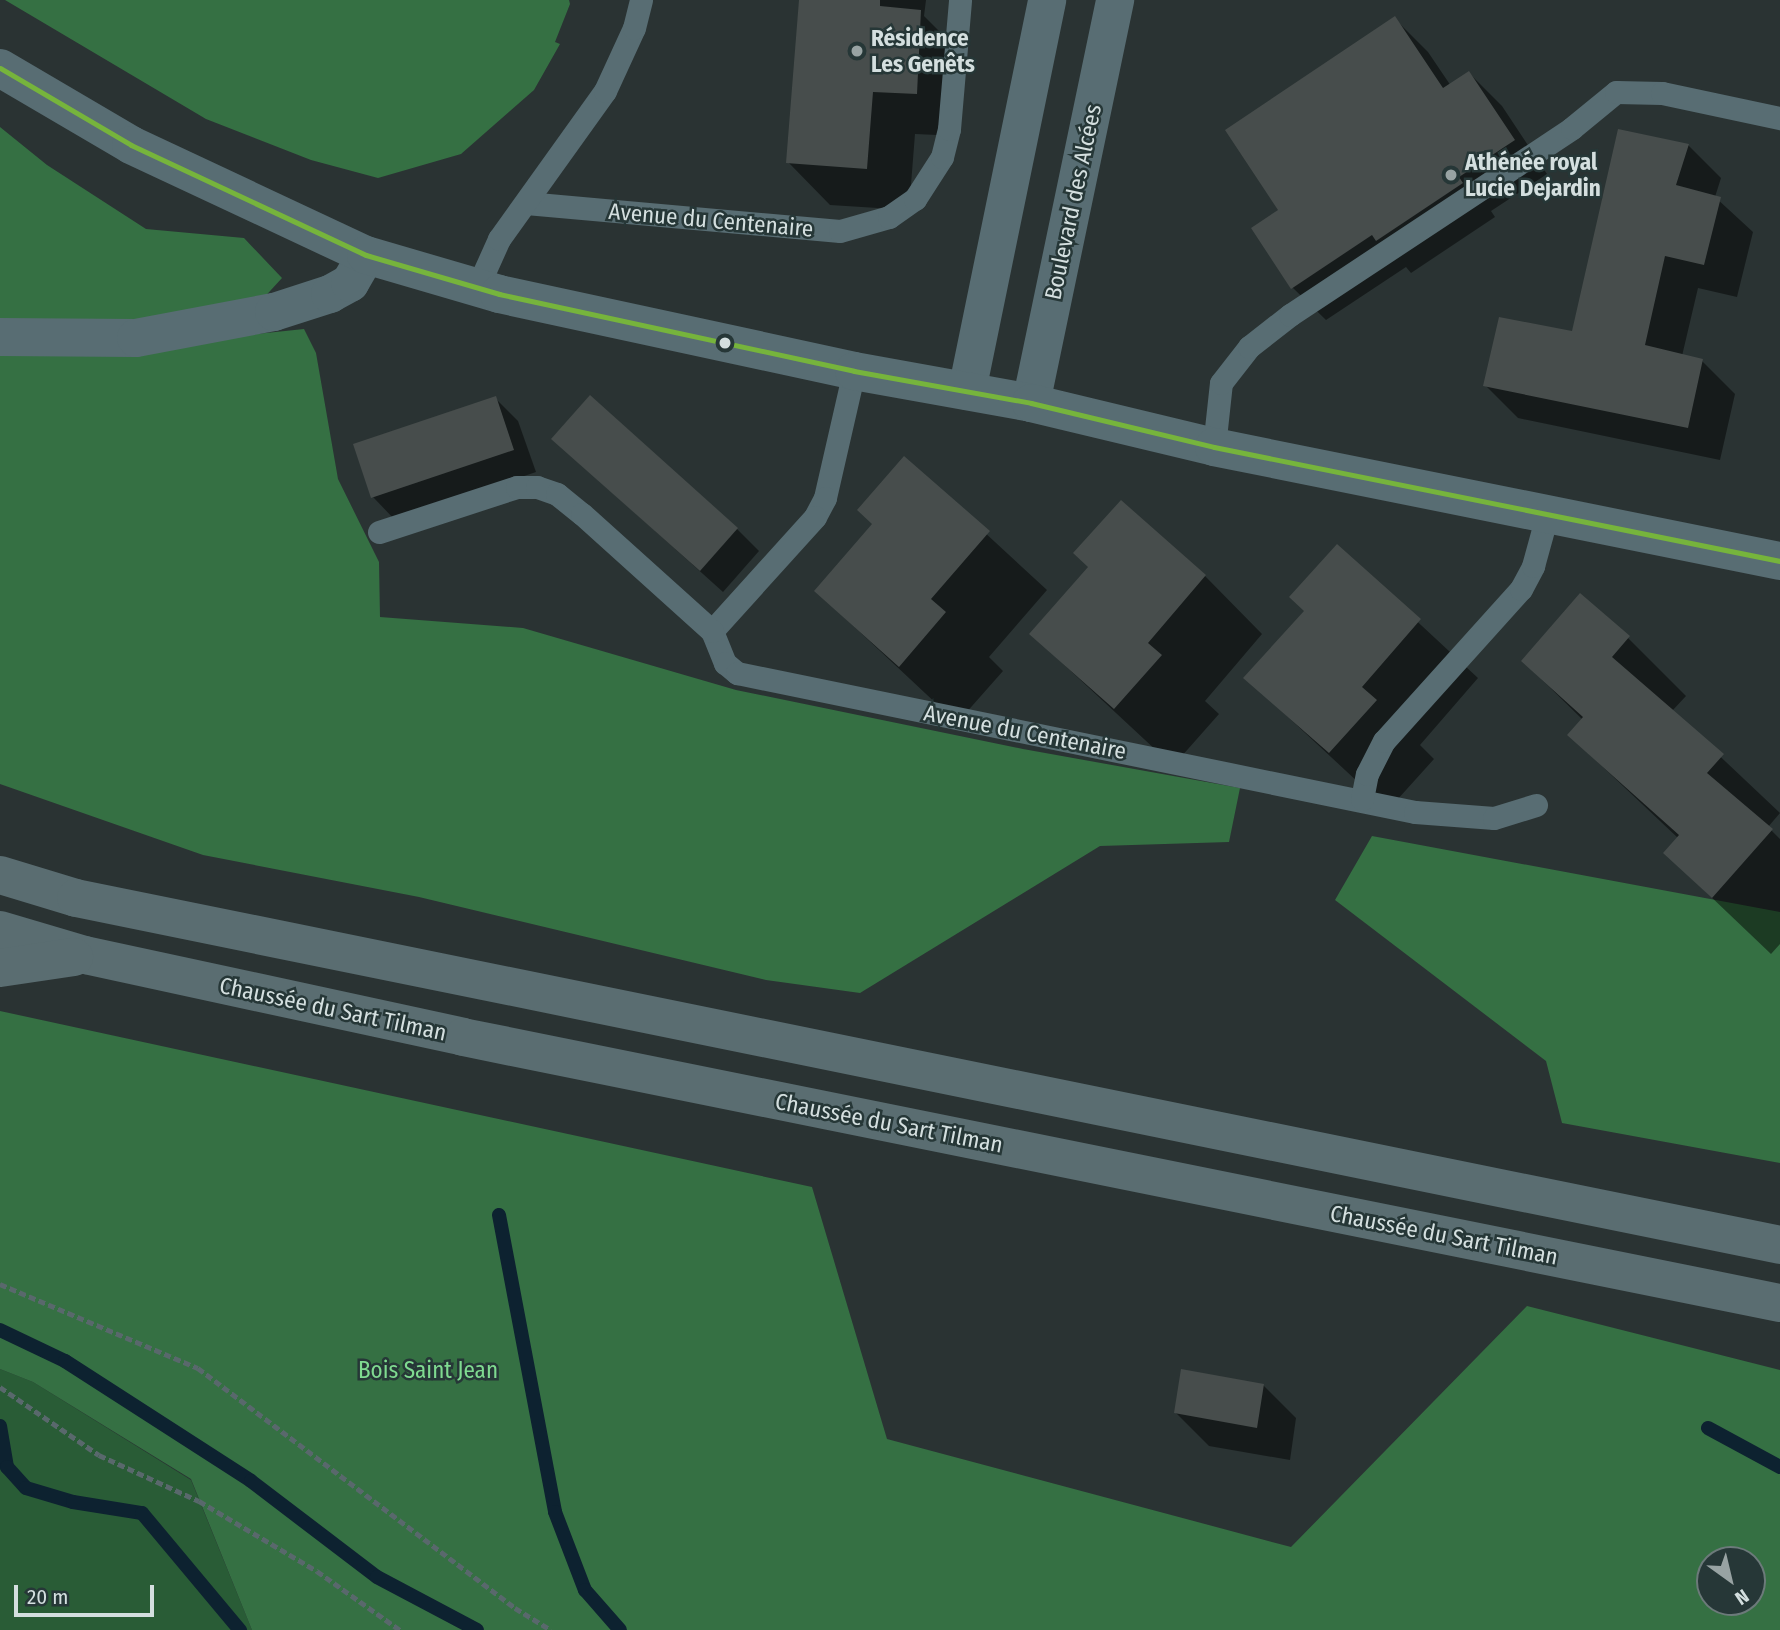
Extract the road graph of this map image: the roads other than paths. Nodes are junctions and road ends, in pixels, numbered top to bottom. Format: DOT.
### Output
graph roads {
  1 [pos="640,0"];
  2 [pos="960,0"];
  3 [pos="1047,0"];
  4 [pos="1115,0"];
  5 [pos="0,68"];
  6 [pos="1780,118"];
  7 [pos="526,203"];
  8 [pos="366,255"];
  9 [pos="477,288"];
  10 [pos="0,337"];
  11 [pos="854,371"];
  12 [pos="967,391"];
  13 [pos="1031,403"];
  14 [pos="1214,447"];
  15 [pos="1547,514"];
  16 [pos="379,532"];
  17 [pos="1780,561"];
  18 [pos="712,631"];
  19 [pos="1362,799"];
  20 [pos="1536,805"];
  21 [pos="0,875"];
  22 [pos="0,930"];
  23 [pos="85,955"];
  24 [pos="0,968"];
  25 [pos="1780,1245"];
  26 [pos="1780,1303"];
  1 -- 7 [label="lane"];
  2 -- 7 [label="lane, Avenue du Centenaire"];
  3 -- 12 [label="street"];
  4 -- 13 [label="street, Boulevard des Alcées"];
  5 -- 8 [label="street"];
  6 -- 14 [label="lane"];
  7 -- 9 [label="lane"];
  8 -- 9 [label="street"];
  8 -- 10 [label="street"];
  9 -- 11 [label="street"];
  11 -- 12 [label="street"];
  11 -- 18 [label="lane"];
  12 -- 13 [label="street"];
  13 -- 14 [label="street"];
  14 -- 15 [label="street"];
  15 -- 17 [label="street"];
  15 -- 19 [label="lane"];
  16 -- 18 [label="lane, Avenue du Centenaire"];
  18 -- 19 [label="lane, Avenue du Centenaire"];
  19 -- 20 [label="lane, Avenue du Centenaire"];
  21 -- 25 [label="highway"];
  22 -- 23 [label="highway, Chaussée du Sart Tilman"];
  23 -- 24 [label="highway"];
  23 -- 26 [label="highway, Chaussée du Sart Tilman"];
}
